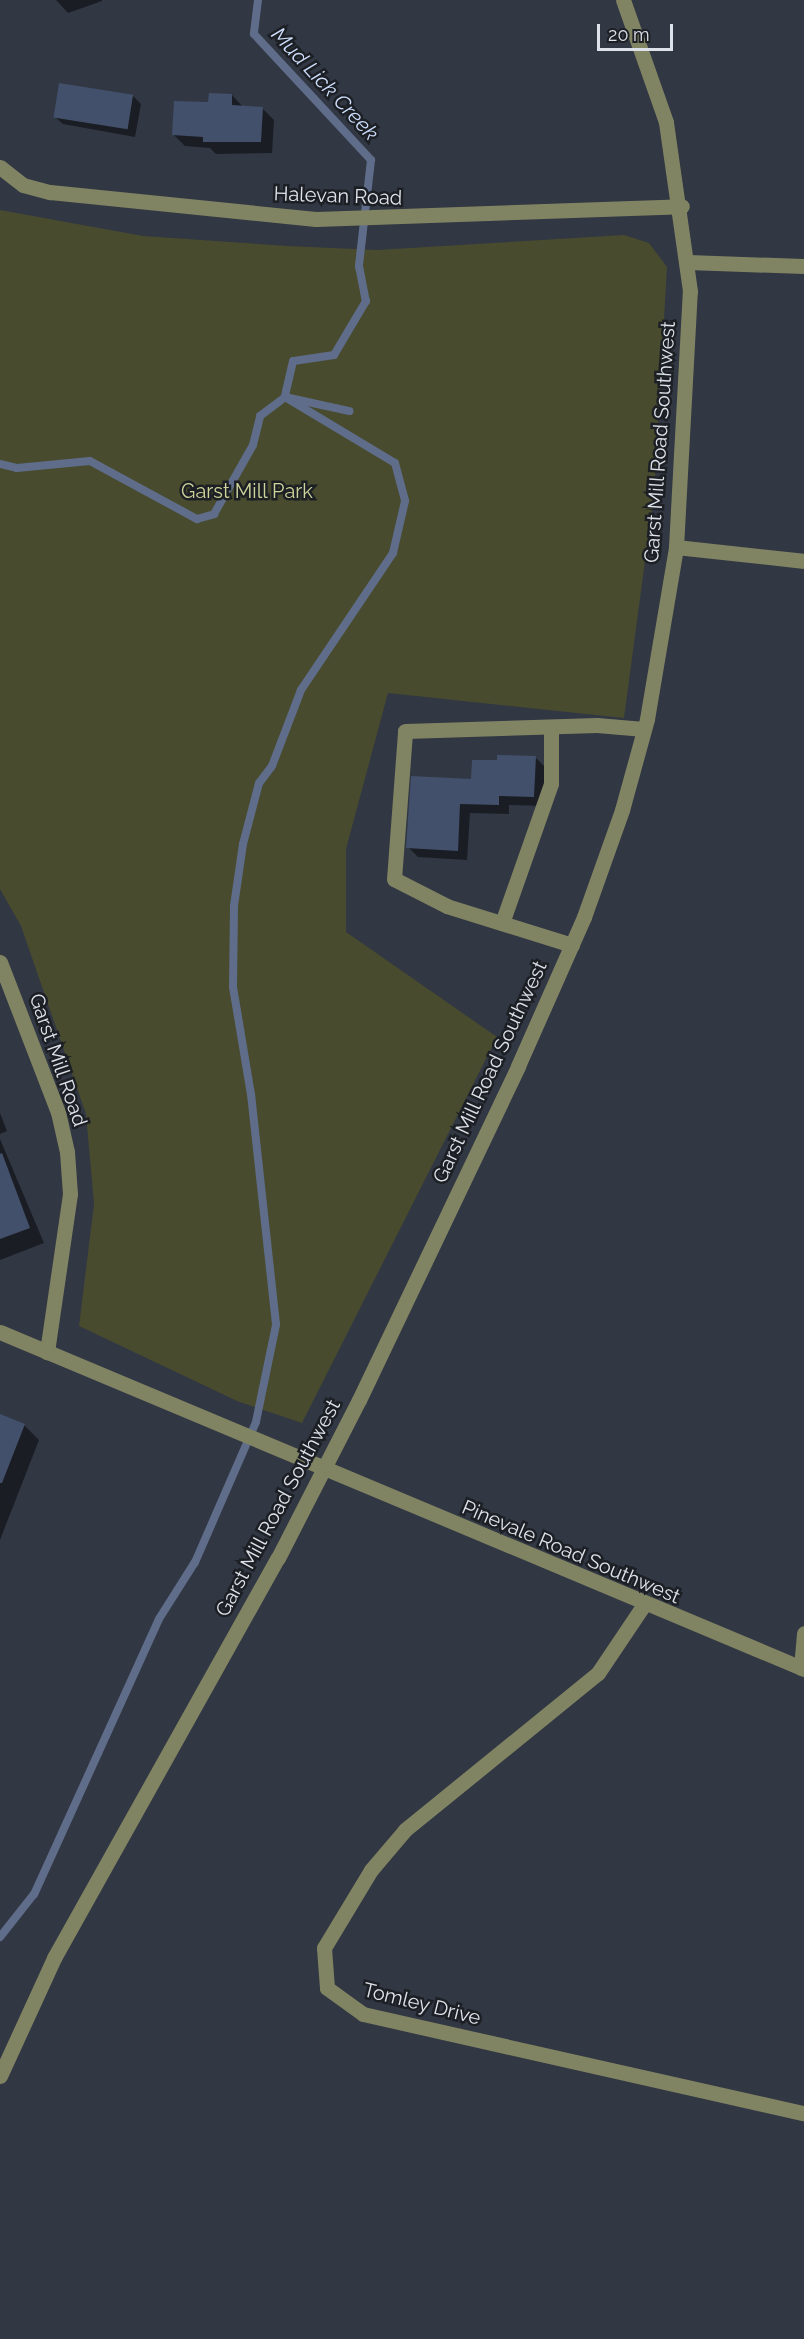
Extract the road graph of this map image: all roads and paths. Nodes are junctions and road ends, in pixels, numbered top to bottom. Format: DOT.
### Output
graph roads {
  1 [pos="623,0"];
  2 [pos="0,167"];
  3 [pos="682,206"];
  4 [pos="688,262"];
  5 [pos="804,266"];
  6 [pos="676,547"];
  7 [pos="804,561"];
  8 [pos="551,729"];
  9 [pos="644,729"];
  10 [pos="502,923"];
  11 [pos="572,945"];
  12 [pos="0,962"];
  13 [pos="0,1332"];
  14 [pos="47,1352"];
  15 [pos="322,1471"];
  16 [pos="643,1606"];
  17 [pos="804,1633"];
  18 [pos="802,1669"];
  19 [pos="0,2076"];
  20 [pos="804,2113"];
  1 -- 3 [label="street, Garst Mill Road Southwest"];
  2 -- 3 [label="street, Halevan Road"];
  3 -- 4 [label="street, Garst Mill Road Southwest"];
  4 -- 5 [label="street"];
  4 -- 6 [label="street, Garst Mill Road Southwest"];
  6 -- 7 [label="street"];
  6 -- 9 [label="street, Garst Mill Road Southwest"];
  8 -- 9 [label="street"];
  8 -- 10 [label="street"];
  8 -- 10 [label="street"];
  9 -- 11 [label="street, Garst Mill Road Southwest"];
  10 -- 11 [label="street"];
  11 -- 15 [label="street, Garst Mill Road Southwest"];
  12 -- 14 [label="street, Garst Mill Road"];
  13 -- 14 [label="street"];
  14 -- 15 [label="street"];
  15 -- 16 [label="street, Pinevale Road Southwest"];
  15 -- 19 [label="street, Garst Mill Road Southwest"];
  16 -- 18 [label="street, Pinevale Road Southwest"];
  16 -- 20 [label="street, Tomley Drive"];
  17 -- 18 [label="street"];
}
